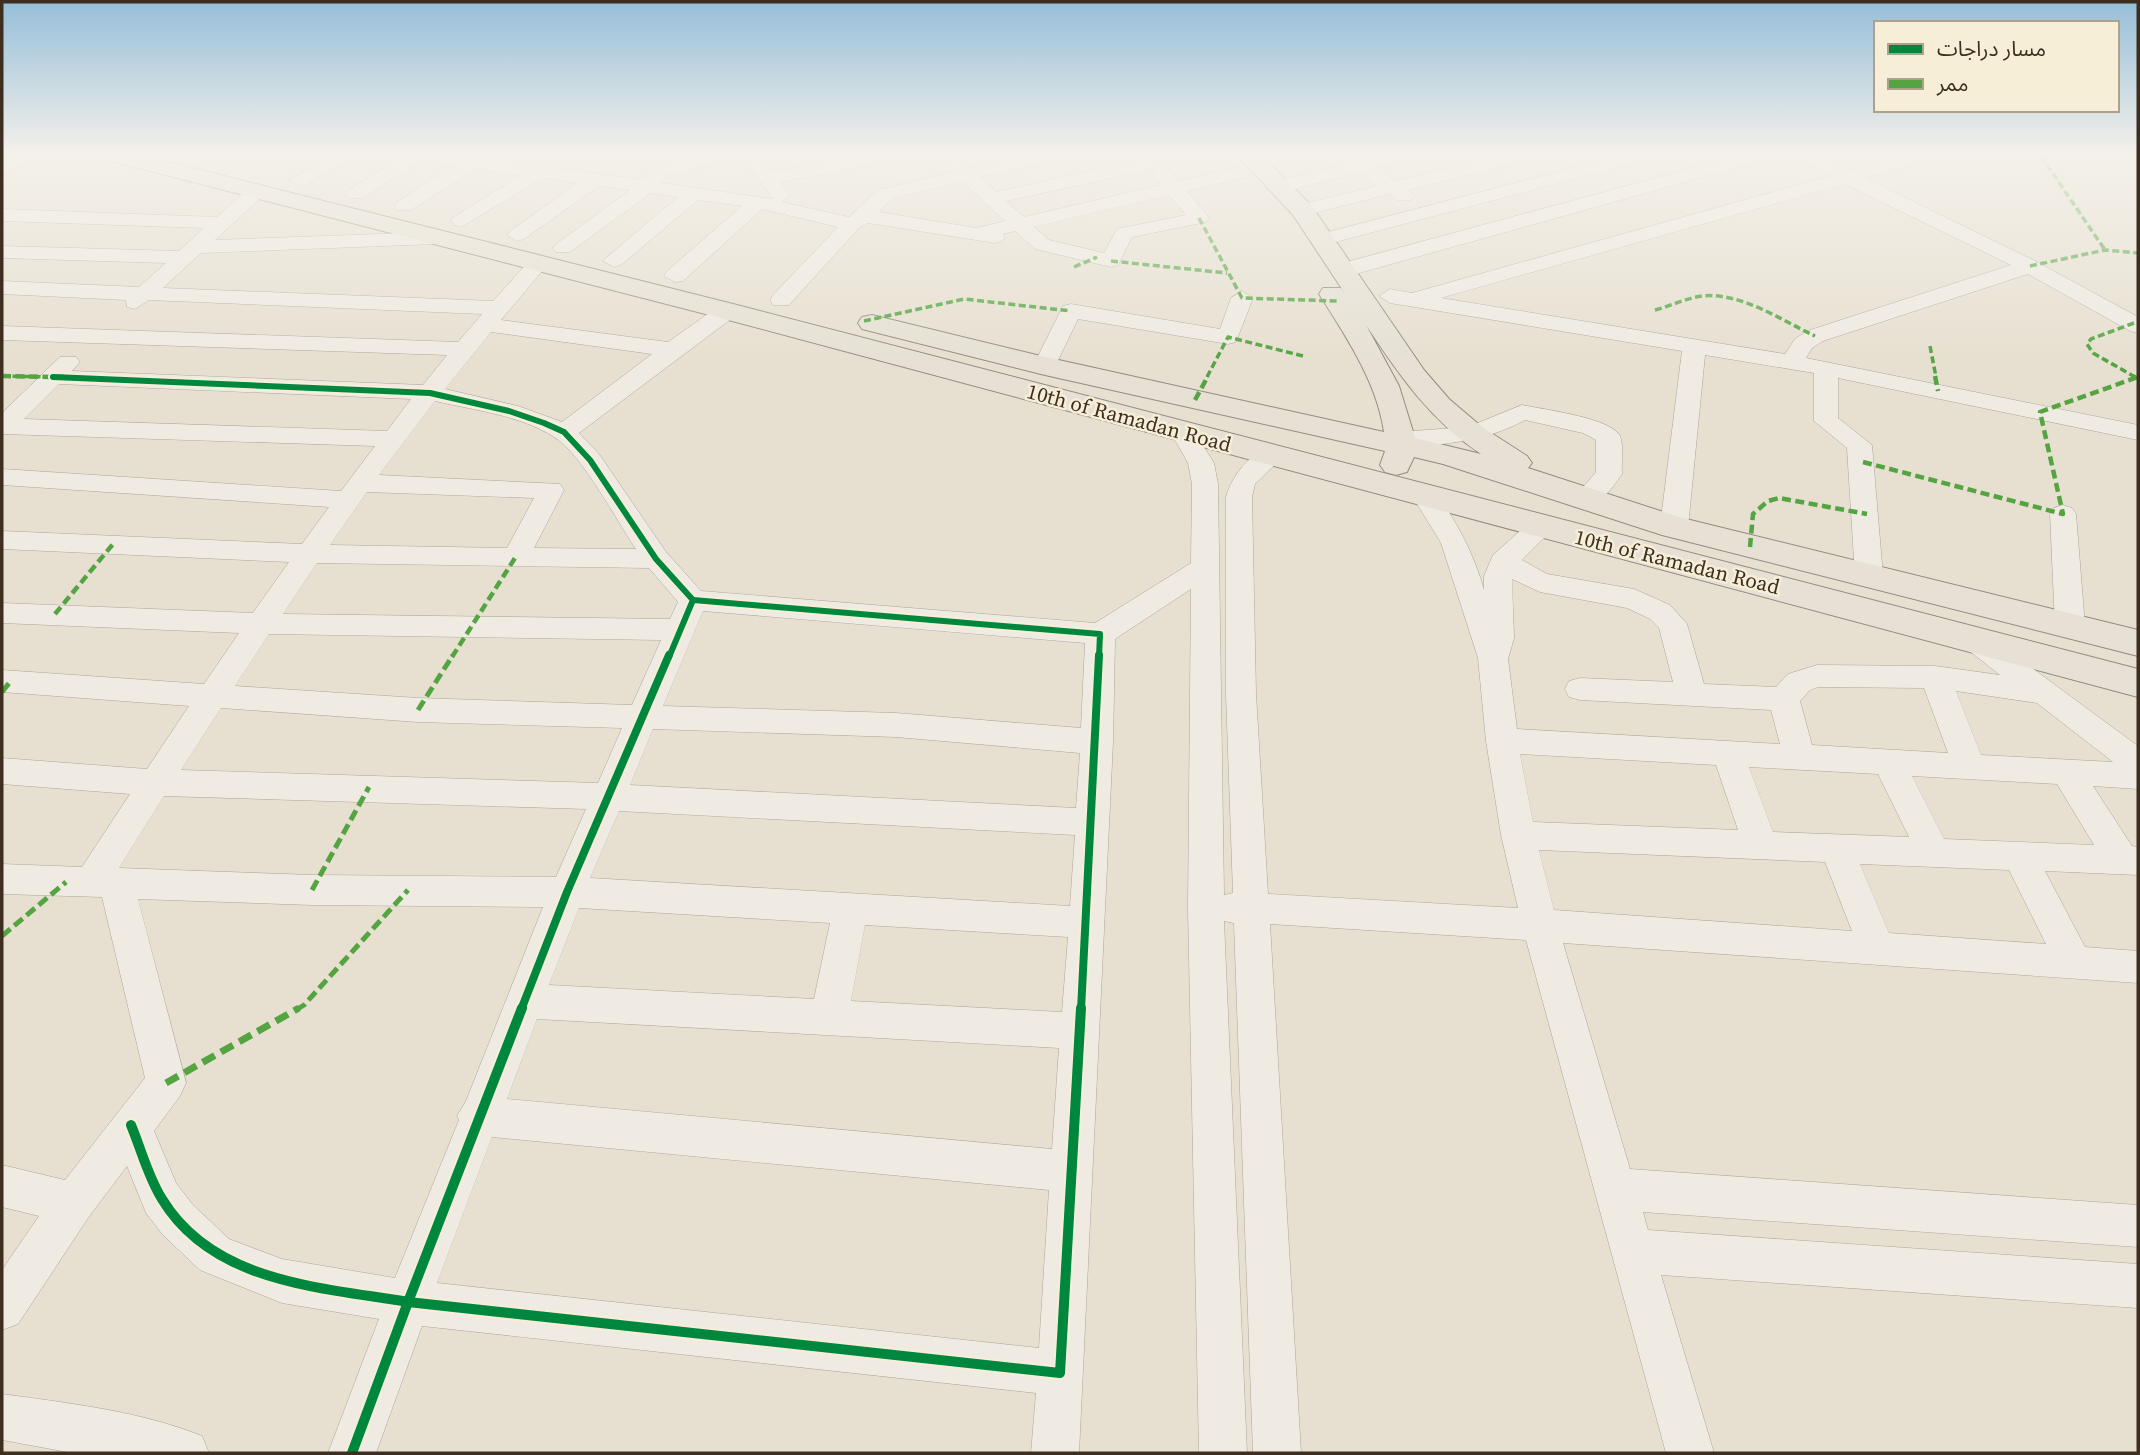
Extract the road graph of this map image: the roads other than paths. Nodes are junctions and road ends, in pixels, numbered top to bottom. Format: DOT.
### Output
graph roads {
  1 [pos="221,224"];
  2 [pos="385,224"];
  3 [pos="423,224"];
  4 [pos="473,224"];
  5 [pos="533,224"];
  6 [pos="596,224"];
  7 [pos="658,224"];
  8 [pos="733,224"];
  9 [pos="854,224"];
  10 [pos="891,224"];
  11 [pos="1014,224"];
  12 [pos="1018,224"];
  13 [pos="1113,224"];
  14 [pos="1170,224"];
  15 [pos="1284,224"];
  16 [pos="1313,224"];
  17 [pos="1382,224"];
  18 [pos="1444,224"];
  19 [pos="1510,224"];
  20 [pos="1541,224"];
  21 [pos="1614,224"];
  22 [pos="1637,224"];
  23 [pos="1944,224"];
  24 [pos="1124,233"];
  25 [pos="976,234"];
  26 [pos="517,235"];
  27 [pos="1462,237"];
  28 [pos="1324,239"];
  29 [pos="1567,241"];
  30 [pos="1042,245"];
  31 [pos="563,248"];
  32 [pos="2,252"];
  33 [pos="191,252"];
  34 [pos="614,261"];
  35 [pos="1496,261"];
  36 [pos="537,264"];
  37 [pos="2030,266"];
  38 [pos="1344,270"];
  39 [pos="675,276"];
  40 [pos="2,288"];
  41 [pos="144,294"];
  42 [pos="1241,298"];
  43 [pos="780,300"];
  44 [pos="1385,302"];
  45 [pos="727,311"];
  46 [pos="491,316"];
  47 [pos="2138,326"];
  48 [pos="2,333"];
  49 [pos="96,335"];
  50 [pos="1693,346"];
  51 [pos="463,349"];
  52 [pos="672,350"];
  53 [pos="1792,362"];
  54 [pos="1045,366"];
  55 [pos="1826,368"];
  56 [pos="53,377"];
  57 [pos="430,393"];
  58 [pos="2,426"];
  59 [pos="1183,433"];
  60 [pos="2138,433"];
  61 [pos="1471,434"];
  62 [pos="569,438"];
  63 [pos="394,439"];
  64 [pos="1400,443"];
  65 [pos="1272,455"];
  66 [pos="2,477"];
  67 [pos="1390,485"];
  68 [pos="551,489"];
  69 [pos="354,491"];
  70 [pos="1424,494"];
  71 [pos="1578,497"];
  72 [pos="2063,514"];
  73 [pos="1674,527"];
  74 [pos="1550,530"];
  75 [pos="2,540"];
  76 [pos="309,555"];
  77 [pos="515,558"];
  78 [pos="656,559"];
  79 [pos="1503,562"];
  80 [pos="1205,567"];
  81 [pos="1869,576"];
  82 [pos="2,613"];
  83 [pos="686,615"];
  84 [pos="262,624"];
  85 [pos="2070,626"];
  86 [pos="1100,634"];
  87 [pos="1973,639"];
  88 [pos="2138,643"];
  89 [pos="1493,659"];
  90 [pos="1935,677"];
  91 [pos="2,681"];
  92 [pos="2138,683"];
  93 [pos="1580,689"];
  94 [pos="2046,693"];
  95 [pos="216,694"];
  96 [pos="1692,695"];
  97 [pos="1784,699"];
  98 [pos="641,718"];
  99 [pos="1502,741"];
  100 [pos="1097,742"];
  101 [pos="1727,752"];
  102 [pos="1798,756"];
  103 [pos="1888,761"];
  104 [pos="2138,763"];
  105 [pos="1969,765"];
  106 [pos="2066,771"];
  107 [pos="2,772"];
  108 [pos="2138,776"];
  109 [pos="156,783"];
  110 [pos="610,797"];
  111 [pos="1091,822"];
  112 [pos="1518,835"];
  113 [pos="1760,846"];
  114 [pos="1837,849"];
  115 [pos="1934,853"];
  116 [pos="2019,856"];
  117 [pos="2130,860"];
  118 [pos="2,879"];
  119 [pos="104,884"];
  120 [pos="567,892"];
  121 [pos="1206,907"];
  122 [pos="1251,908"];
  123 [pos="850,910"];
  124 [pos="1084,922"];
  125 [pos="1541,928"];
  126 [pos="1877,949"];
  127 [pos="2074,963"];
  128 [pos="2138,967"];
  129 [pos="523,1000"];
  130 [pos="830,1015"];
  131 [pos="1078,1031"];
  132 [pos="477,1116"];
  133 [pos="131,1125"];
  134 [pos="1068,1171"];
  135 [pos="2,1186"];
  136 [pos="1616,1189"];
  137 [pos="73,1203"];
  138 [pos="2138,1226"];
  139 [pos="1634,1251"];
  140 [pos="2138,1286"];
  141 [pos="408,1302"];
  142 [pos="2,1308"];
  143 [pos="1060,1373"];
  144 [pos="2,1417"];
  145 [pos="185,1453"];
  146 [pos="352,1453"];
  147 [pos="1055,1453"];
  148 [pos="1223,1453"];
  149 [pos="1277,1453"];
  150 [pos="1690,1453"];
  1 -- 33 [label="street"];
  2 -- 33 [label="street"];
  3 -- 36 [label="main road, 10th of Ramadan Road"];
  4 -- 26 [label="main road, 10th of Ramadan Road"];
  5 -- 26 [label="street"];
  6 -- 31 [label="street"];
  7 -- 34 [label="street"];
  8 -- 39 [label="street"];
  9 -- 43 [label="street"];
  10 -- 25 [label="street"];
  11 -- 25 [label="street"];
  12 -- 30 [label="street"];
  13 -- 24 [label="street"];
  14 -- 24 [label="street"];
  15 -- 64 [label="main road"];
  16 -- 28 [label="main road"];
  17 -- 28 [label="street"];
  18 -- 27 [label="street"];
  19 -- 27 [label="street"];
  20 -- 29 [label="street"];
  21 -- 29 [label="street"];
  22 -- 29 [label="street"];
  23 -- 37 [label="street"];
  24 -- 30 [label="street"];
  25 -- 30 [label="street"];
  26 -- 31 [label="main road, 10th of Ramadan Road"];
  27 -- 35 [label="street"];
  27 -- 38 [label="street"];
  28 -- 38 [label="main road"];
  29 -- 35 [label="street"];
  31 -- 34 [label="main road, 10th of Ramadan Road"];
  32 -- 33 [label="street"];
  33 -- 41 [label="street"];
  34 -- 39 [label="main road, 10th of Ramadan Road"];
  35 -- 44 [label="street"];
  36 -- 45 [label="main road, 10th of Ramadan Road"];
  36 -- 46 [label="street"];
  37 -- 47 [label="street"];
  37 -- 53 [label="street"];
  38 -- 44 [label="main road"];
  39 -- 43 [label="main road, 10th of Ramadan Road"];
  40 -- 41 [label="street"];
  41 -- 46 [label="street"];
  41 -- 49 [label="street"];
  42 -- 54 [label="street"];
  43 -- 54 [label="main road, 10th of Ramadan Road"];
  44 -- 50 [label="street"];
  44 -- 61 [label="main road"];
  45 -- 52 [label="street"];
  45 -- 59 [label="main road, 10th of Ramadan Road"];
  46 -- 51 [label="street"];
  46 -- 52 [label="street"];
  48 -- 49 [label="street"];
  49 -- 51 [label="street"];
  49 -- 56 [label="street"];
  50 -- 53 [label="street"];
  50 -- 73 [label="street"];
  51 -- 57 [label="street"];
  52 -- 62 [label="street"];
  53 -- 55 [label="street"];
  54 -- 64 [label="main road, 10th of Ramadan Road"];
  55 -- 60 [label="street"];
  55 -- 81 [label="street"];
  56 -- 57 [label="street"];
  56 -- 58 [label="street"];
  57 -- 62 [label="street"];
  57 -- 63 [label="street"];
  58 -- 63 [label="street"];
  59 -- 65 [label="main road, 10th of Ramadan Road"];
  59 -- 80 [label="street"];
  61 -- 64 [label="street"];
  61 -- 71 [label="main road"];
  61 -- 71 [label="street"];
  62 -- 68 [label="street"];
  62 -- 78 [label="street"];
  63 -- 69 [label="street"];
  64 -- 67 [label="main road"];
  64 -- 71 [label="main road, 10th of Ramadan Road"];
  65 -- 67 [label="main road, 10th of Ramadan Road"];
  65 -- 122 [label="street"];
  66 -- 69 [label="street"];
  67 -- 70 [label="main road, 10th of Ramadan Road"];
  68 -- 69 [label="street"];
  68 -- 77 [label="street"];
  69 -- 76 [label="street"];
  70 -- 74 [label="main road, 10th of Ramadan Road"];
  70 -- 89 [label="street"];
  71 -- 73 [label="main road, 10th of Ramadan Road"];
  71 -- 74 [label="main road"];
  72 -- 85 [label="street"];
  73 -- 81 [label="main road, 10th of Ramadan Road"];
  74 -- 79 [label="street"];
  74 -- 87 [label="main road, 10th of Ramadan Road"];
  75 -- 76 [label="street"];
  76 -- 77 [label="street"];
  76 -- 84 [label="street"];
  77 -- 78 [label="street"];
  78 -- 83 [label="street"];
  79 -- 89 [label="street"];
  79 -- 96 [label="street"];
  80 -- 86 [label="street"];
  80 -- 121 [label="street"];
  81 -- 85 [label="main road, 10th of Ramadan Road"];
  82 -- 84 [label="street"];
  83 -- 84 [label="street"];
  83 -- 86 [label="street"];
  83 -- 98 [label="street"];
  84 -- 95 [label="street"];
  85 -- 88 [label="main road, 10th of Ramadan Road"];
  86 -- 100 [label="street"];
  87 -- 92 [label="main road, 10th of Ramadan Road"];
  87 -- 94 [label="street"];
  89 -- 99 [label="street"];
  90 -- 94 [label="street"];
  90 -- 97 [label="street"];
  90 -- 105 [label="street"];
  91 -- 95 [label="street"];
  93 -- 96 [label="street"];
  94 -- 104 [label="street"];
  95 -- 98 [label="street"];
  95 -- 109 [label="street"];
  96 -- 97 [label="street"];
  97 -- 102 [label="street"];
  98 -- 100 [label="street"];
  98 -- 110 [label="street"];
  99 -- 101 [label="street"];
  99 -- 112 [label="street"];
  100 -- 111 [label="street"];
  101 -- 102 [label="street"];
  101 -- 113 [label="street"];
  102 -- 103 [label="street"];
  103 -- 105 [label="street"];
  103 -- 115 [label="street"];
  105 -- 106 [label="street"];
  106 -- 108 [label="street"];
  106 -- 117 [label="street"];
  107 -- 109 [label="street"];
  109 -- 110 [label="street"];
  109 -- 119 [label="street"];
  110 -- 111 [label="street"];
  110 -- 120 [label="street"];
  111 -- 124 [label="street"];
  112 -- 113 [label="street"];
  112 -- 125 [label="street"];
  113 -- 114 [label="street"];
  114 -- 115 [label="street"];
  114 -- 126 [label="street"];
  115 -- 116 [label="street"];
  116 -- 117 [label="street"];
  116 -- 127 [label="street"];
  118 -- 119 [label="street"];
  119 -- 120 [label="street"];
  119 -- 133 [label="street"];
  120 -- 123 [label="street"];
  120 -- 129 [label="street"];
  121 -- 122 [label="street"];
  121 -- 148 [label="street"];
  122 -- 125 [label="street"];
  122 -- 149 [label="street"];
  123 -- 124 [label="street"];
  123 -- 130 [label="street"];
  124 -- 131 [label="street"];
  125 -- 126 [label="street"];
  125 -- 136 [label="street"];
  126 -- 127 [label="street"];
  127 -- 128 [label="street"];
  129 -- 130 [label="street"];
  129 -- 132 [label="street"];
  130 -- 131 [label="street"];
  131 -- 134 [label="street"];
  132 -- 134 [label="street"];
  132 -- 141 [label="street"];
  133 -- 137 [label="street"];
  133 -- 141 [label="street"];
  134 -- 143 [label="street"];
  135 -- 137 [label="street"];
  136 -- 138 [label="street"];
  136 -- 139 [label="street"];
  137 -- 142 [label="street"];
  139 -- 140 [label="street"];
  139 -- 150 [label="street"];
  141 -- 143 [label="street"];
  141 -- 146 [label="street"];
  143 -- 147 [label="street"];
  144 -- 145 [label="street"];
}
